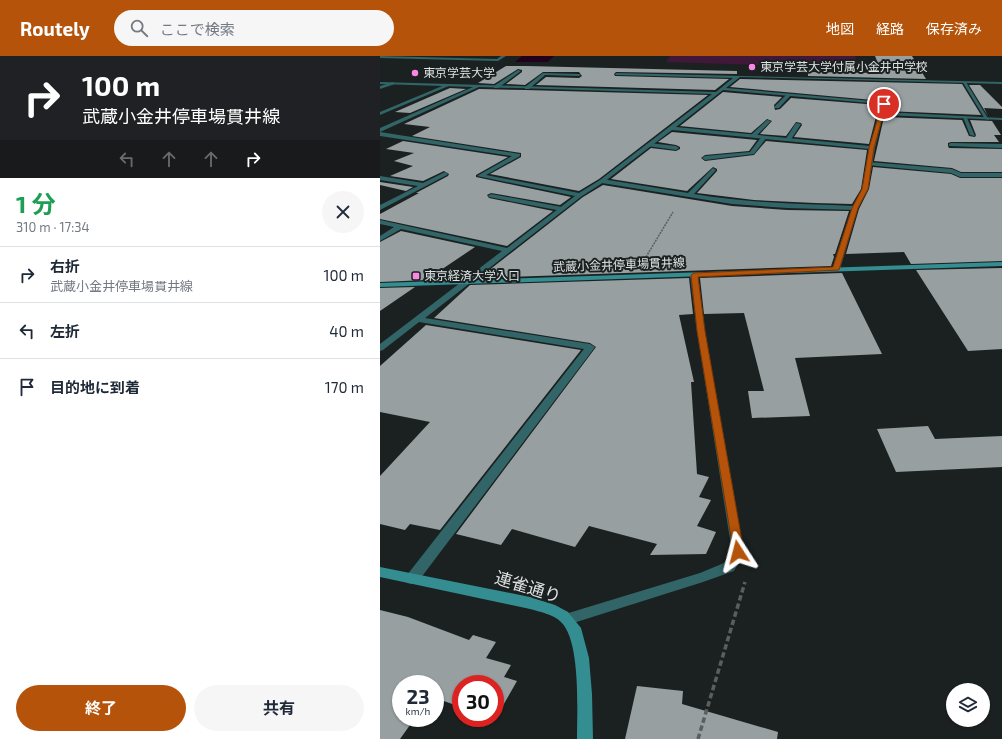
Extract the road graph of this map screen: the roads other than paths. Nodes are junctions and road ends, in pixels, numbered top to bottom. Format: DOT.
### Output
graph roads {
  1 [pos="504,56"];
  2 [pos="380,57"];
  3 [pos="455,57"];
  4 [pos="518,72"];
  5 [pos="578,74"];
  6 [pos="616,74"];
  7 [pos="735,77"];
  8 [pos="964,82"];
  9 [pos="380,83"];
  10 [pos="1002,83"];
  11 [pos="393,84"];
  12 [pos="449,85"];
  13 [pos="480,86"];
  14 [pos="496,87"];
  15 [pos="380,88"];
  16 [pos="527,88"];
  17 [pos="719,91"];
  18 [pos="789,95"];
  19 [pos="777,107"];
  20 [pos="882,113"];
  21 [pos="380,114"];
  22 [pos="965,118"];
  23 [pos="987,119"];
  24 [pos="1002,119"];
  25 [pos="769,121"];
  26 [pos="798,124"];
  27 [pos="672,128"];
  28 [pos="380,130"];
  29 [pos="380,134"];
  30 [pos="973,135"];
  31 [pos="753,136"];
  32 [pos="764,137"];
  33 [pos="788,140"];
  34 [pos="649,145"];
  35 [pos="951,145"];
  36 [pos="1002,146"];
  37 [pos="676,148"];
  38 [pos="872,148"];
  39 [pos="705,158"];
  40 [pos="869,164"];
  41 [pos="713,170"];
  42 [pos="445,174"];
  43 [pos="1002,175"];
  44 [pos="380,178"];
  45 [pos="602,181"];
  46 [pos="424,185"];
  47 [pos="686,194"];
  48 [pos="580,195"];
  49 [pos="491,196"];
  50 [pos="380,208"];
  51 [pos="855,208"];
  52 [pos="562,209"];
  53 [pos="380,222"];
  54 [pos="401,226"];
  55 [pos="380,239"];
  56 [pos="508,250"];
  57 [pos="1002,264"];
  58 [pos="836,269"];
  59 [pos="694,275"];
  60 [pos="466,282"];
  61 [pos="380,285"];
  62 [pos="417,319"];
  63 [pos="380,348"];
  64 [pos="380,572"];
  65 [pos="412,579"];
  66 [pos="567,619"];
  67 [pos="585,739"];
  1 -- 3 [label="street"];
  2 -- 3 [label="street"];
  4 -- 14 [label="street"];
  5 -- 16 [label="street"];
  6 -- 7 [label="street"];
  7 -- 8 [label="street"];
  7 -- 17 [label="street"];
  8 -- 10 [label="street"];
  8 -- 23 [label="street"];
  9 -- 11 [label="street"];
  11 -- 12 [label="street"];
  11 -- 15 [label="street"];
  12 -- 13 [label="street"];
  12 -- 21 [label="street"];
  13 -- 14 [label="street"];
  13 -- 28 [label="street"];
  14 -- 16 [label="street"];
  16 -- 17 [label="street"];
  17 -- 18 [label="street"];
  17 -- 27 [label="street"];
  18 -- 19 [label="street"];
  18 -- 20 [label="street"];
  20 -- 22 [label="street"];
  20 -- 38 [label="street"];
  22 -- 23 [label="street"];
  22 -- 30 [label="street"];
  23 -- 24 [label="street"];
  25 -- 31 [label="street"];
  26 -- 33 [label="street"];
  27 -- 31 [label="street"];
  27 -- 34 [label="street"];
  29 -- 48 [label="street"];
  31 -- 32 [label="street"];
  32 -- 33 [label="street"];
  32 -- 39 [label="street"];
  33 -- 38 [label="street"];
  34 -- 37 [label="street"];
  34 -- 45 [label="street"];
  35 -- 36 [label="street"];
  38 -- 40 [label="street"];
  40 -- 43 [label="street"];
  40 -- 51 [label="street"];
  41 -- 47 [label="street"];
  42 -- 46 [label="street"];
  44 -- 46 [label="street"];
  45 -- 47 [label="street"];
  45 -- 48 [label="street"];
  46 -- 50 [label="street"];
  47 -- 51 [label="street"];
  48 -- 52 [label="street"];
  49 -- 52 [label="street"];
  51 -- 58 [label="street"];
  52 -- 56 [label="street"];
  53 -- 54 [label="street"];
  54 -- 55 [label="street"];
  54 -- 56 [label="street"];
  56 -- 60 [label="street"];
  57 -- 58 [label="main road, 武蔵小金井停車場貫井線"];
  58 -- 59 [label="main road, 武蔵小金井停車場貫井線"];
  59 -- 60 [label="main road, 武蔵小金井停車場貫井線"];
  59 -- 66 [label="street"];
  60 -- 61 [label="main road, 武蔵小金井停車場貫井線"];
  60 -- 62 [label="street"];
  62 -- 63 [label="street"];
  62 -- 65 [label="street"];
  64 -- 65 [label="main road, 連雀通り"];
  65 -- 66 [label="main road, 連雀通り"];
  66 -- 67 [label="main road, 連雀通り"];
}
